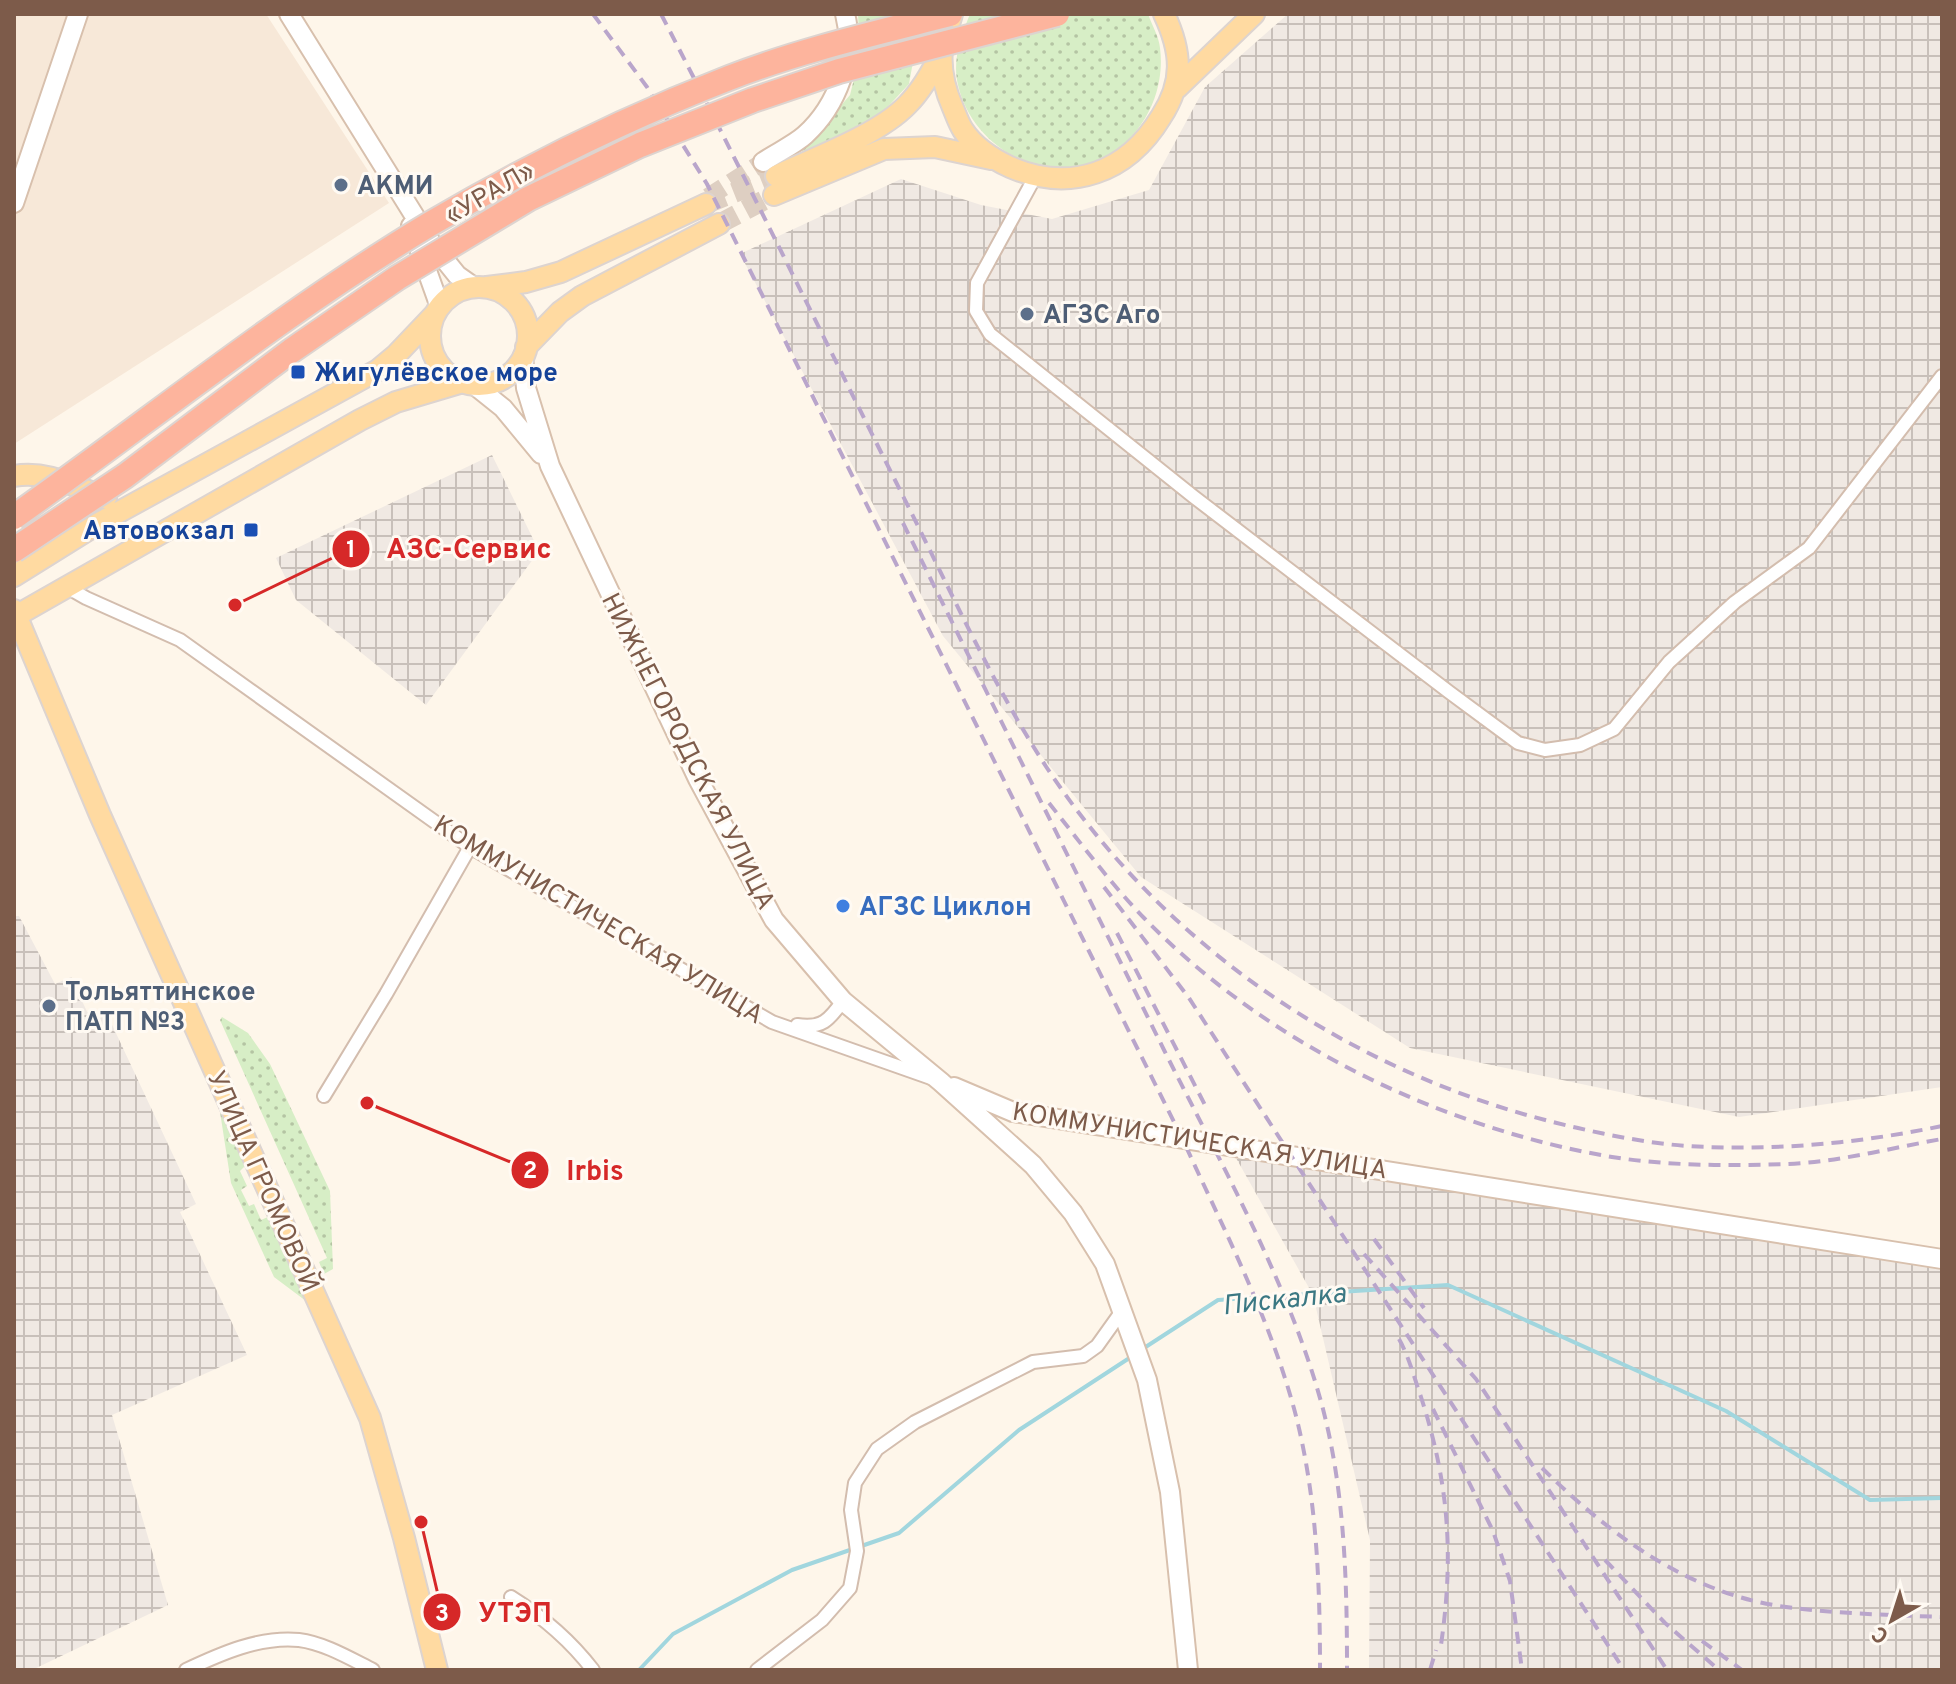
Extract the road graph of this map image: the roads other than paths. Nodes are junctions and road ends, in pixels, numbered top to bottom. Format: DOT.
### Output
graph roads {
  1 [pos="78,14"];
  2 [pos="289,14"];
  3 [pos="845,14"];
  4 [pos="924,14"];
  5 [pos="951,14"];
  6 [pos="1057,14"];
  7 [pos="1164,14"];
  8 [pos="1254,14"];
  9 [pos="942,50"];
  10 [pos="1177,88"];
  11 [pos="991,159"];
  12 [pos="1035,177"];
  13 [pos="771,178"];
  14 [pos="394,182"];
  15 [pos="707,201"];
  16 [pos="14,203"];
  17 [pos="719,224"];
  18 [pos="479,288"];
  19 [pos="437,311"];
  20 [pos="524,352"];
  21 [pos="1942,376"];
  22 [pos="468,383"];
  23 [pos="550,466"];
  24 [pos="14,476"];
  25 [pos="141,500"];
  26 [pos="14,517"];
  27 [pos="14,550"];
  28 [pos="14,576"];
  29 [pos="65,586"];
  30 [pos="15,614"];
  31 [pos="470,847"];
  32 [pos="843,1001"];
  33 [pos="772,1022"];
  34 [pos="941,1082"];
  35 [pos="324,1096"];
  36 [pos="1942,1259"];
  37 [pos="1122,1311"];
  38 [pos="511,1597"];
  39 [pos="186,1670"];
  40 [pos="373,1670"];
  41 [pos="437,1670"];
  42 [pos="593,1670"];
  43 [pos="757,1670"];
  44 [pos="1188,1670"];
  1 -- 16 [label="main road"];
  2 -- 14 [label="main road"];
  3 -- 13 [label="main road"];
  4 -- 9 [label="main road"];
  5 -- 9 [label="main road"];
  5 -- 26 [label="highway, «УРАЛ», bridge"];
  6 -- 27 [label="highway, «УРАЛ», bridge"];
  7 -- 10 [label="main road"];
  8 -- 10 [label="main road"];
  9 -- 11 [label="main road"];
  9 -- 13 [label="main road"];
  10 -- 12 [label="main road"];
  11 -- 12 [label="main road"];
  11 -- 13 [label="main road"];
  12 -- 21 [label="street"];
  14 -- 18 [label="main road"];
  14 -- 19 [label="main road"];
  15 -- 18 [label="main road"];
  17 -- 20 [label="main road"];
  18 -- 19 [label="main road"];
  18 -- 20 [label="main road"];
  19 -- 22 [label="main road"];
  19 -- 25 [label="main road"];
  20 -- 22 [label="main road"];
  20 -- 23 [label="main road, НИЖНЕГОРОДСКАЯ УЛИЦА"];
  22 -- 23 [label="main road, НИЖНЕГОРОДСКАЯ УЛИЦА"];
  22 -- 29 [label="main road"];
  23 -- 32 [label="main road, НИЖНЕГОРОДСКАЯ УЛИЦА"];
  24 -- 25 [label="main road"];
  25 -- 28 [label="main road"];
  29 -- 30 [label="main road"];
  29 -- 31 [label="street, КОММУНИСТИЧЕСКАЯ УЛИЦА"];
  30 -- 41 [label="main road, УЛИЦА ГРОМОВОЙ"];
  31 -- 33 [label="street, КОММУНИСТИЧЕСКАЯ УЛИЦА"];
  31 -- 35 [label="street"];
  32 -- 33 [label="street"];
  32 -- 34 [label="main road, НИЖНЕГОРОДСКАЯ УЛИЦА"];
  33 -- 34 [label="street, КОММУНИСТИЧЕСКАЯ УЛИЦА"];
  34 -- 36 [label="main road, КОММУНИСТИЧЕСКАЯ УЛИЦА"];
  34 -- 37 [label="main road, НИЖНЕГОРОДСКАЯ УЛИЦА"];
  37 -- 43 [label="street"];
  37 -- 44 [label="main road, НИЖНЕГОРОДСКАЯ УЛИЦА"];
  38 -- 42 [label="street"];
  39 -- 40 [label="street"];
}
